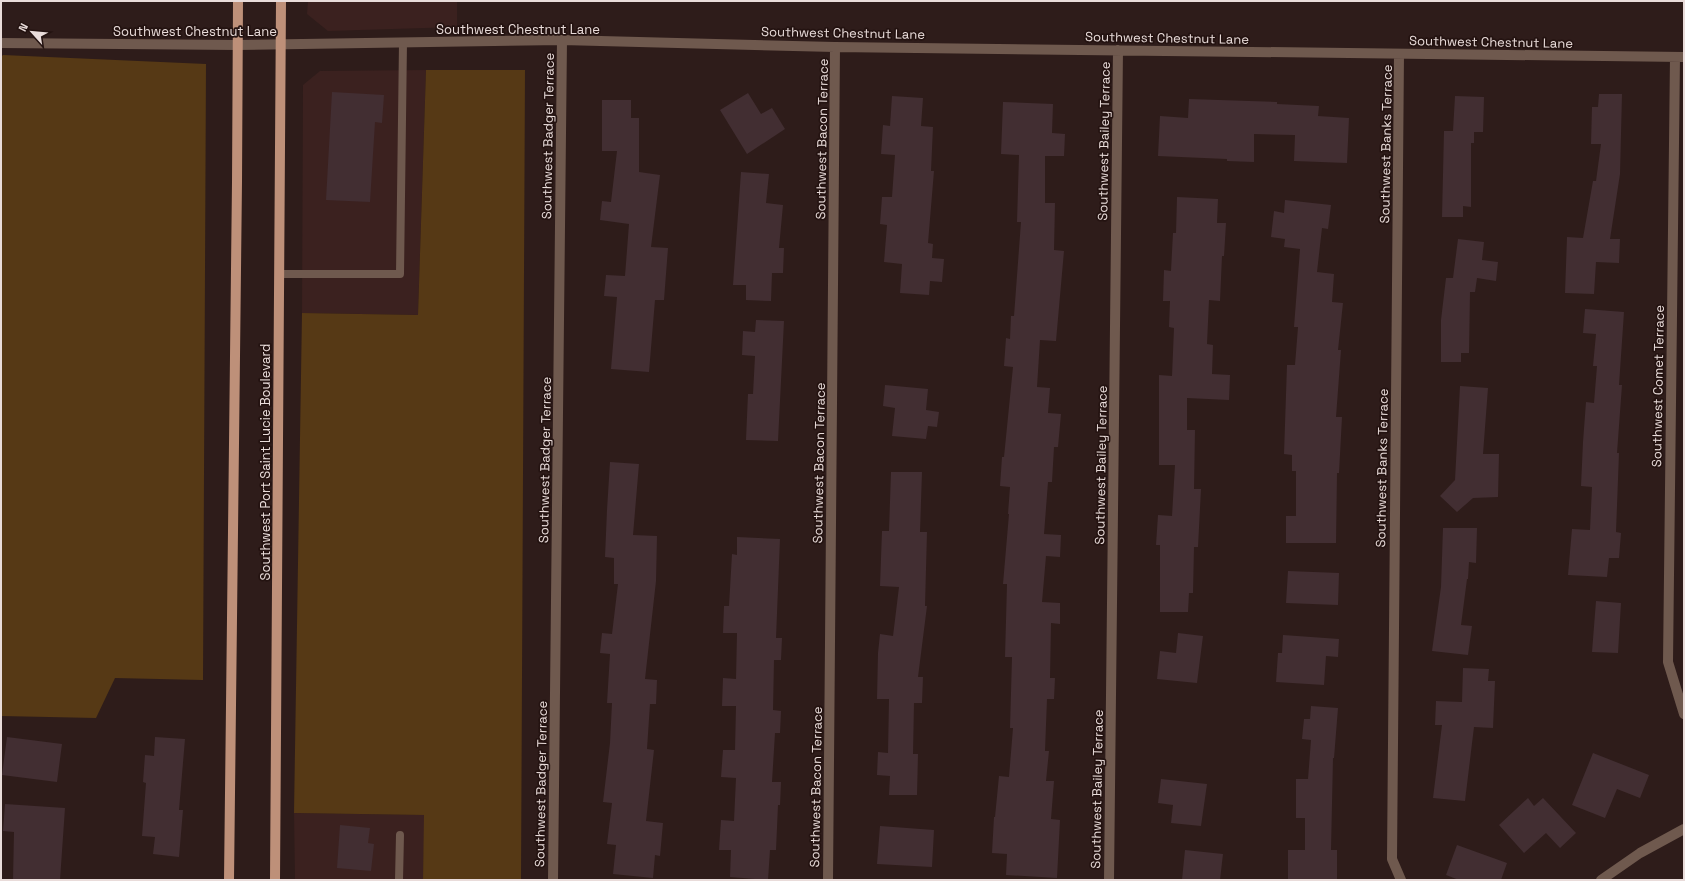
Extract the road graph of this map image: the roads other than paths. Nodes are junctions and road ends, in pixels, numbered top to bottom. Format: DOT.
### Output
graph roads {
  1 [pos="238,1"];
  2 [pos="281,1"];
  3 [pos="562,40"];
  4 [pos="403,42"];
  5 [pos="1,43"];
  6 [pos="281,44"];
  7 [pos="237,45"];
  8 [pos="836,47"];
  9 [pos="1118,50"];
  10 [pos="1399,54"];
  11 [pos="1679,57"];
  12 [pos="279,274"];
  13 [pos="1684,714"];
  14 [pos="1684,829"];
  15 [pos="400,835"];
  16 [pos="228,880"];
  17 [pos="275,880"];
  18 [pos="399,880"];
  19 [pos="553,880"];
  20 [pos="828,880"];
  21 [pos="1109,880"];
  22 [pos="1401,880"];
  23 [pos="1601,880"];
  1 -- 7 [label="main road"];
  2 -- 6 [label="main road, Southwest Port Saint Lucie Boulevard"];
  3 -- 4 [label="street, Southwest Chestnut Lane"];
  3 -- 8 [label="street, Southwest Chestnut Lane"];
  3 -- 19 [label="street, Southwest Badger Terrace"];
  4 -- 6 [label="street, Southwest Chestnut Lane"];
  4 -- 12 [label="lane"];
  5 -- 7 [label="street, Southwest Chestnut Lane"];
  6 -- 7 [label="street, Southwest Chestnut Lane"];
  6 -- 12 [label="main road, Southwest Port Saint Lucie Boulevard"];
  7 -- 16 [label="main road"];
  8 -- 9 [label="street, Southwest Chestnut Lane"];
  8 -- 20 [label="street, Southwest Bacon Terrace"];
  9 -- 10 [label="street, Southwest Chestnut Lane"];
  9 -- 21 [label="street, Southwest Bailey Terrace"];
  10 -- 11 [label="street, Southwest Chestnut Lane"];
  10 -- 22 [label="street, Southwest Banks Terrace"];
  11 -- 13 [label="street, Southwest Comet Terrace"];
  12 -- 17 [label="main road, Southwest Port Saint Lucie Boulevard"];
  14 -- 23 [label="street"];
  15 -- 18 [label="lane"];
}
